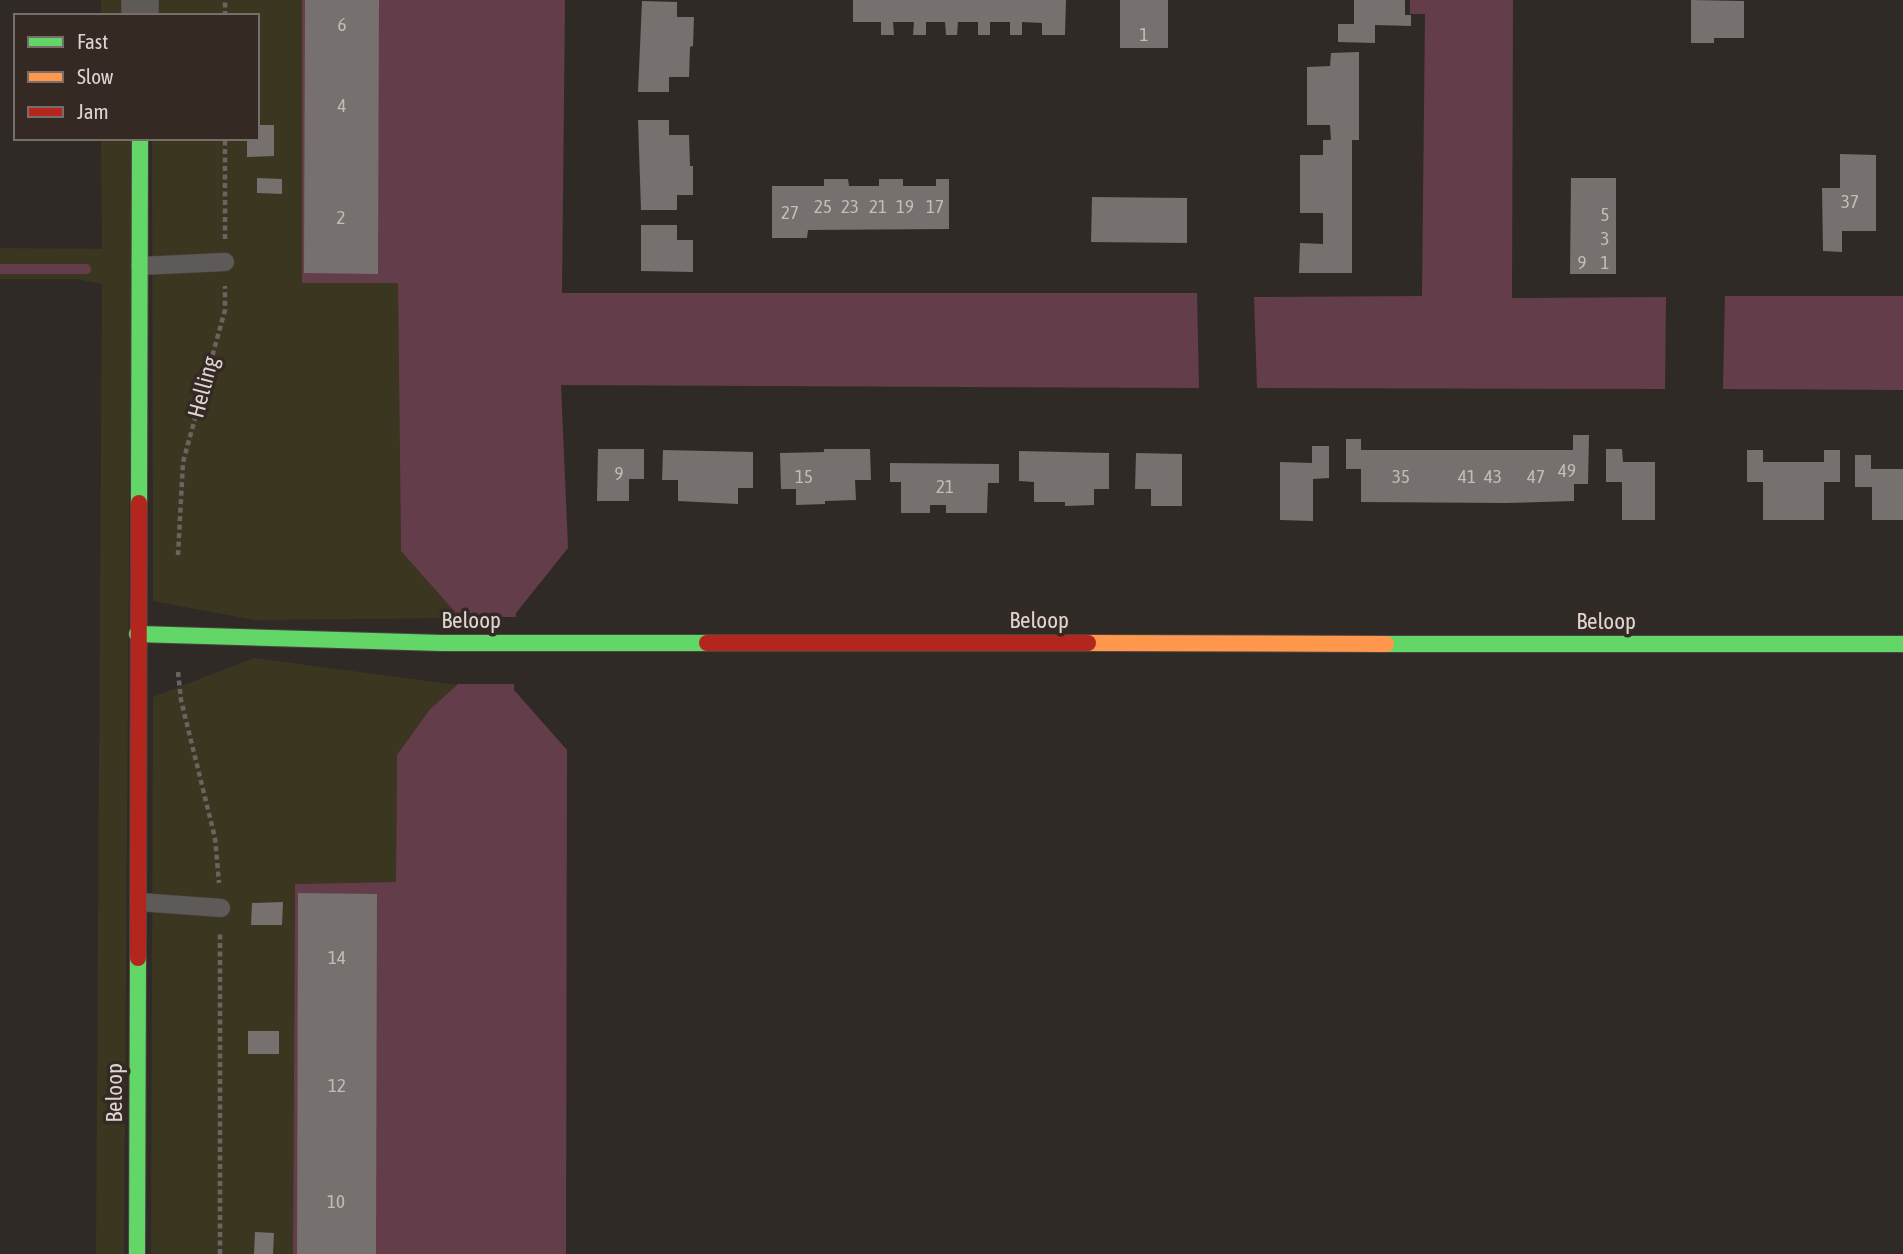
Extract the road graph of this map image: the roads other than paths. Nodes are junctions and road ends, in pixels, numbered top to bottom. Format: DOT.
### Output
graph roads {
  1 [pos="140,140"];
  2 [pos="225,262"];
  3 [pos="140,266"];
  4 [pos="137,634"];
  5 [pos="1903,644"];
  6 [pos="139,902"];
  7 [pos="220,908"];
  8 [pos="137,1254"];
  1 -- 3 [label="street"];
  2 -- 3 [label="lane"];
  3 -- 4 [label="street"];
  4 -- 5 [label="street, Beloop"];
  4 -- 6 [label="street, Beloop"];
  6 -- 7 [label="lane"];
  6 -- 8 [label="street, Beloop"];
}
